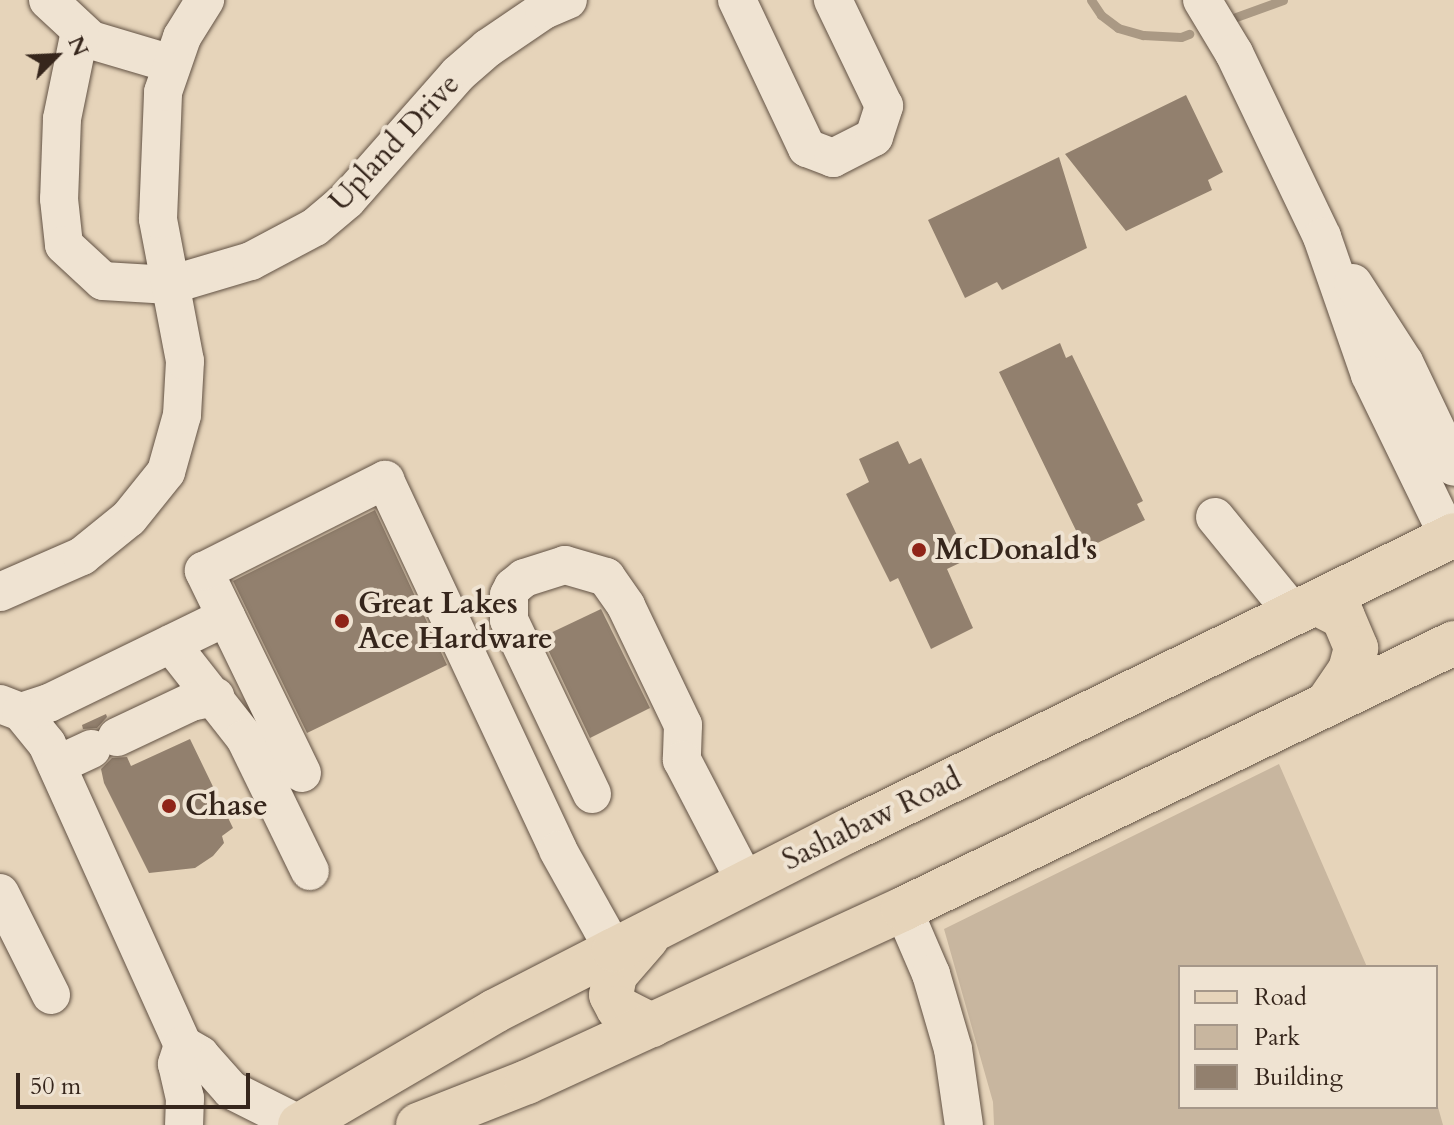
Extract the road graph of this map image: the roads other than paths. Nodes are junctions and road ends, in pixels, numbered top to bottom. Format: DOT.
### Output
graph roads {
  1 [pos="48,0"];
  2 [pos="205,0"];
  3 [pos="568,0"];
  4 [pos="737,0"];
  5 [pos="833,0"];
  6 [pos="1202,0"];
  7 [pos="80,31"];
  8 [pos="172,64"];
  9 [pos="1322,237"];
  10 [pos="170,285"];
  11 [pos="1454,467"];
  12 [pos="1215,517"];
  13 [pos="1451,537"];
  14 [pos="0,592"];
  15 [pos="1305,608"];
  16 [pos="226,617"];
  17 [pos="1454,643"];
  18 [pos="171,644"];
  19 [pos="215,697"];
  20 [pos="1327,704"];
  21 [pos="11,708"];
  22 [pos="57,765"];
  23 [pos="302,773"];
  24 [pos="592,794"];
  25 [pos="0,862"];
  26 [pos="310,871"];
  27 [pos="746,883"];
  28 [pos="8,909"];
  29 [pos="903,909"];
  30 [pos="654,930"];
  31 [pos="614,950"];
  32 [pos="51,995"];
  33 [pos="652,1025"];
  34 [pos="183,1045"];
  35 [pos="184,1125"];
  36 [pos="300,1125"];
  37 [pos="418,1125"];
  38 [pos="964,1125"];
  1 -- 7 [label="street"];
  2 -- 8 [label="street"];
  3 -- 10 [label="street, Upland Drive"];
  4 -- 5 [label="street"];
  6 -- 9 [label="street"];
  7 -- 8 [label="street"];
  7 -- 10 [label="street, Upland Drive"];
  8 -- 10 [label="street"];
  9 -- 11 [label="street"];
  9 -- 13 [label="street"];
  10 -- 14 [label="street"];
  12 -- 15 [label="street"];
  13 -- 15 [label="main road, Sashabaw Road"];
  15 -- 20 [label="main road"];
  15 -- 27 [label="main road, Sashabaw Road"];
  16 -- 18 [label="street"];
  16 -- 23 [label="street"];
  16 -- 31 [label="street"];
  17 -- 20 [label="main road"];
  18 -- 19 [label="street"];
  18 -- 21 [label="street"];
  19 -- 22 [label="street"];
  19 -- 26 [label="street"];
  20 -- 29 [label="main road"];
  21 -- 22 [label="street"];
  22 -- 34 [label="street"];
  24 -- 27 [label="street"];
  25 -- 28 [label="street"];
  27 -- 30 [label="main road, Sashabaw Road"];
  28 -- 32 [label="street"];
  29 -- 33 [label="main road"];
  29 -- 38 [label="street"];
  30 -- 31 [label="main road, Sashabaw Road"];
  30 -- 33 [label="main road"];
  31 -- 36 [label="main road, Sashabaw Road"];
  33 -- 37 [label="main road"];
  34 -- 35 [label="street"];
  34 -- 36 [label="street"];
}
